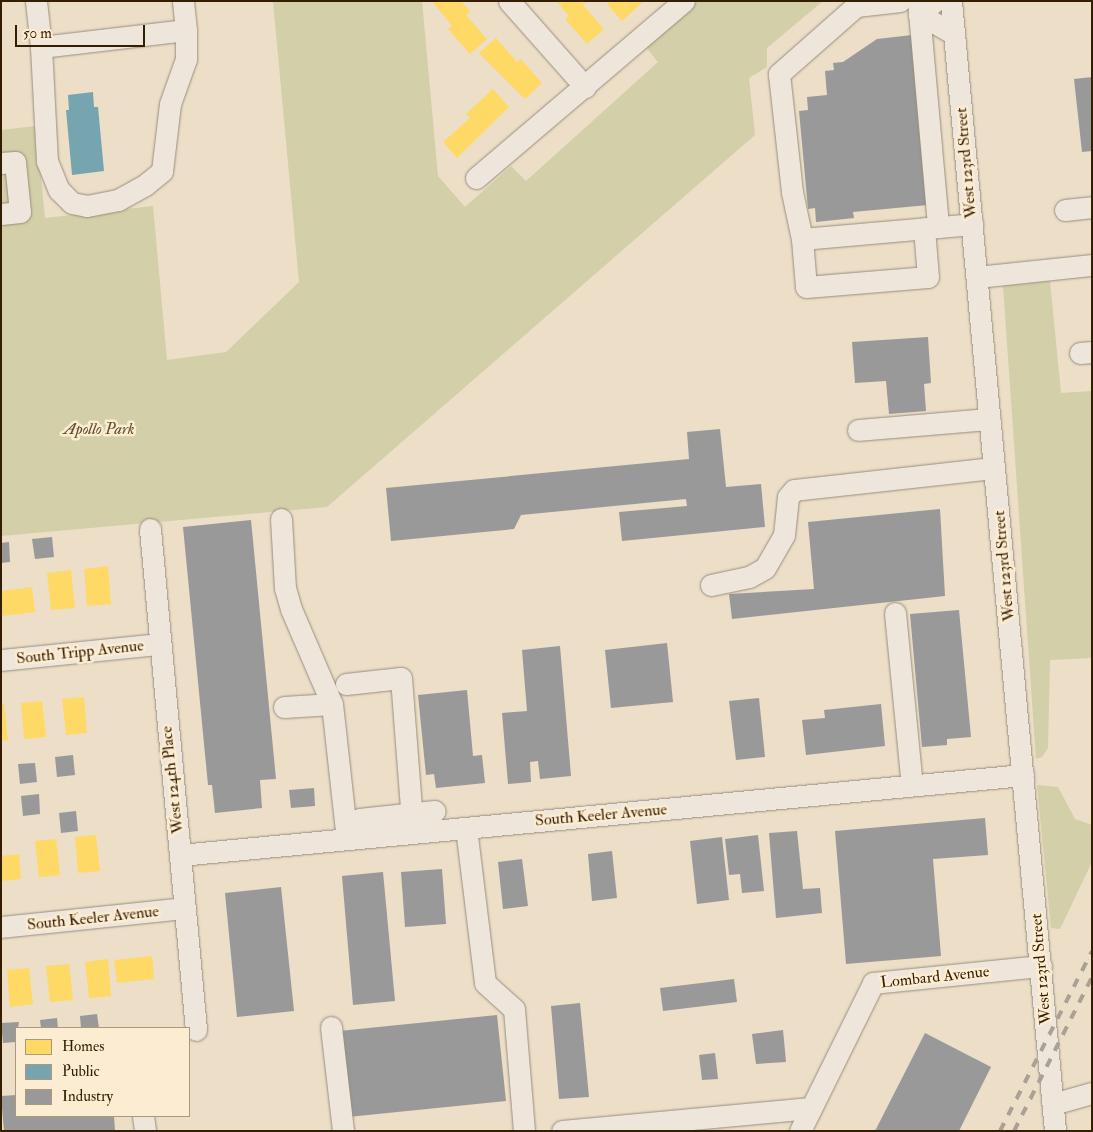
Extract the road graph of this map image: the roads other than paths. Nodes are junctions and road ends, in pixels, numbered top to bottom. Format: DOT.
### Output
graph roads {
  1 [pos="36,1"];
  2 [pos="183,1"];
  3 [pos="509,1"];
  4 [pos="684,1"];
  5 [pos="900,1"];
  6 [pos="951,1"];
  7 [pos="924,6"];
  8 [pos="186,30"];
  9 [pos="954,34"];
  10 [pos="41,47"];
  11 [pos="585,87"];
  12 [pos="1,163"];
  13 [pos="476,178"];
  14 [pos="1092,207"];
  15 [pos="1065,210"];
  16 [pos="1,214"];
  17 [pos="972,224"];
  18 [pos="931,228"];
  19 [pos="802,239"];
  20 [pos="1092,265"];
  21 [pos="977,277"];
  22 [pos="990,419"];
  23 [pos="858,430"];
  24 [pos="994,468"];
  25 [pos="281,518"];
  26 [pos="150,529"];
  27 [pos="711,585"];
  28 [pos="895,612"];
  29 [pos="158,644"];
  30 [pos="1,660"];
  31 [pos="346,684"];
  32 [pos="332,704"];
  33 [pos="284,707"];
  34 [pos="1023,775"];
  35 [pos="912,785"];
  36 [pos="435,811"];
  37 [pos="359,819"];
  38 [pos="413,823"];
  39 [pos="466,828"];
  40 [pos="347,839"];
  41 [pos="180,855"];
  42 [pos="185,908"];
  43 [pos="1,927"];
  44 [pos="1041,966"];
  45 [pos="331,1027"];
  46 [pos="196,1030"];
  47 [pos="1092,1093"];
  48 [pos="1053,1104"];
  49 [pos="811,1108"];
  50 [pos="144,1117"];
  51 [pos="145,1131"];
  52 [pos="342,1131"];
  53 [pos="524,1131"];
  54 [pos="562,1131"];
  55 [pos="800,1131"];
  56 [pos="1055,1131"];
  1 -- 10 [label="street"];
  2 -- 8 [label="street"];
  3 -- 11 [label="street"];
  4 -- 11 [label="street"];
  5 -- 19 [label="street"];
  6 -- 9 [label="street, West 123rd Street"];
  7 -- 9 [label="street"];
  7 -- 18 [label="street"];
  8 -- 10 [label="street"];
  8 -- 10 [label="street"];
  9 -- 17 [label="street, West 123rd Street"];
  11 -- 13 [label="street"];
  12 -- 16 [label="street"];
  14 -- 15 [label="street"];
  17 -- 18 [label="street"];
  17 -- 21 [label="street, West 123rd Street"];
  18 -- 19 [label="street"];
  18 -- 19 [label="street"];
  20 -- 21 [label="street"];
  21 -- 22 [label="street, West 123rd Street"];
  22 -- 23 [label="street"];
  22 -- 24 [label="street, West 123rd Street"];
  24 -- 27 [label="street"];
  24 -- 34 [label="street, West 123rd Street"];
  25 -- 32 [label="street"];
  26 -- 29 [label="street, West 124th Place"];
  28 -- 35 [label="street"];
  29 -- 30 [label="street, South Tripp Avenue"];
  29 -- 41 [label="street, West 124th Place"];
  31 -- 38 [label="street"];
  32 -- 33 [label="street"];
  32 -- 40 [label="street"];
  34 -- 35 [label="street, South Keeler Avenue"];
  34 -- 44 [label="street, West 123rd Street"];
  35 -- 39 [label="street, South Keeler Avenue"];
  36 -- 38 [label="street"];
  37 -- 38 [label="street"];
  38 -- 39 [label="street, South Keeler Avenue"];
  38 -- 40 [label="street, South Keeler Avenue"];
  39 -- 53 [label="street"];
  40 -- 41 [label="street, South Keeler Avenue"];
  41 -- 42 [label="street, West 124th Place"];
  42 -- 43 [label="street, South Keeler Avenue"];
  42 -- 46 [label="street, West 124th Place"];
  44 -- 48 [label="street, West 123rd Street"];
  44 -- 49 [label="street, Lombard Avenue"];
  45 -- 52 [label="street"];
  47 -- 48 [label="street"];
  48 -- 56 [label="street, West 123rd Street"];
  49 -- 54 [label="street"];
  49 -- 55 [label="street, Lombard Avenue"];
  50 -- 51 [label="street"];
}
